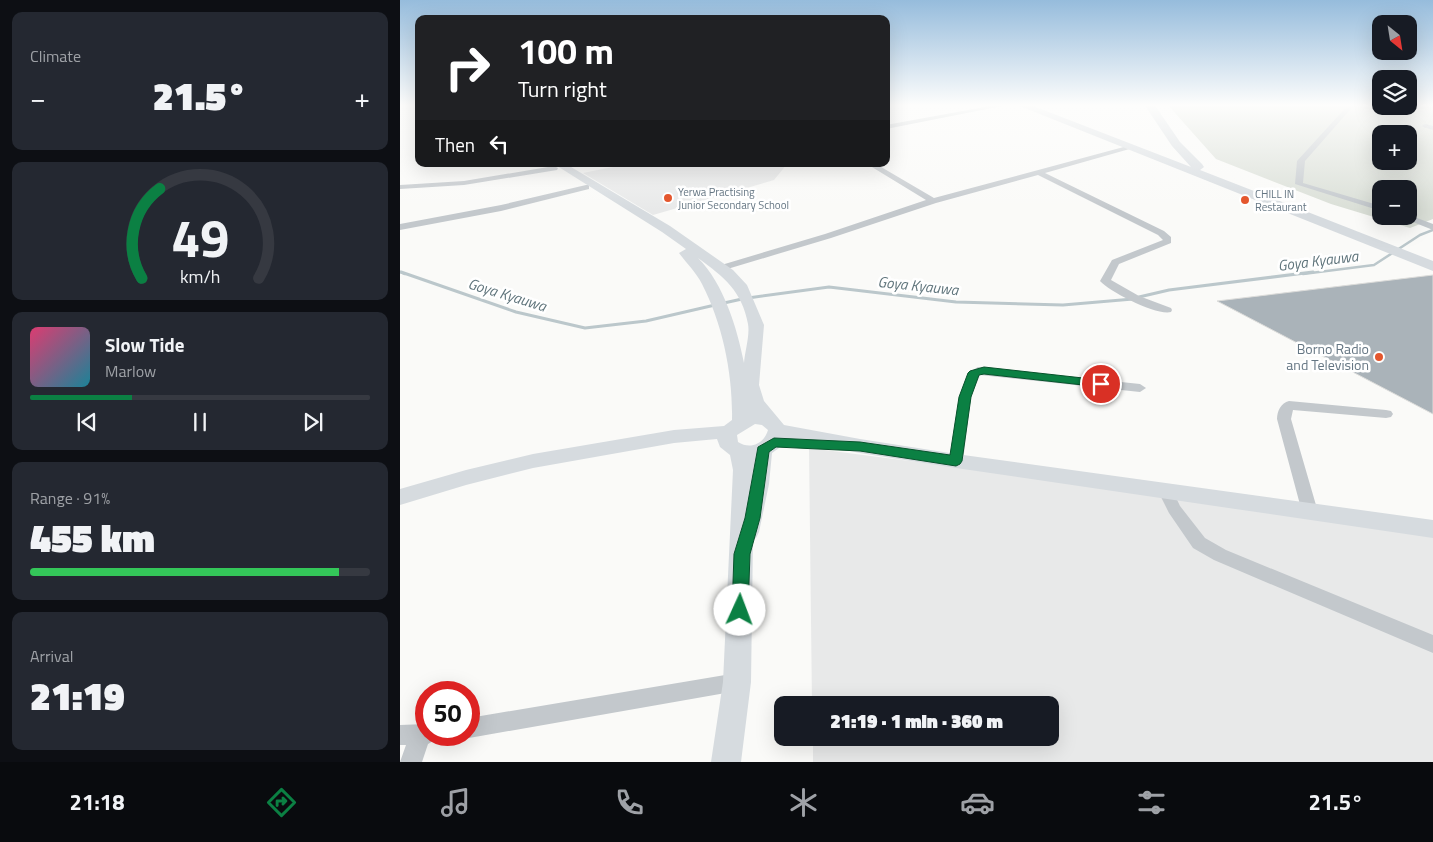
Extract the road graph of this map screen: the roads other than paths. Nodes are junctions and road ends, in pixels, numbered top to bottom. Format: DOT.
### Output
graph roads {
  1 [pos="1112,140"];
  2 [pos="1126,140"];
  3 [pos="1173,140"];
  4 [pos="1320,140"];
  5 [pos="1176,144"];
  6 [pos="1131,147"];
  7 [pos="1161,152"];
  8 [pos="543,167"];
  9 [pos="556,167"];
  10 [pos="557,167"];
  11 [pos="876,167"];
  12 [pos="1198,167"];
  13 [pos="1038,172"];
  14 [pos="400,187"];
  15 [pos="586,187"];
  16 [pos="933,200"];
  17 [pos="1372,206"];
  18 [pos="1417,222"];
  19 [pos="400,227"];
  20 [pos="1433,227"];
  21 [pos="1376,240"];
  22 [pos="1433,260"];
  23 [pos="1433,266"];
  24 [pos="721,268"];
  25 [pos="1167,310"];
  26 [pos="1140,388"];
  27 [pos="1386,414"];
  28 [pos="771,436"];
  29 [pos="734,437"];
  30 [pos="956,461"];
  31 [pos="1166,491"];
  32 [pos="400,497"];
  33 [pos="1310,512"];
  34 [pos="1433,530"];
  35 [pos="742,554"];
  36 [pos="1433,644"];
  37 [pos="737,682"];
  38 [pos="480,726"];
  39 [pos="415,740"];
  40 [pos="411,762"];
  41 [pos="726,762"];
  1 -- 6 [label="main road"];
  2 -- 7 [label="main road"];
  3 -- 5 [label="main road"];
  4 -- 17 [label="street"];
  5 -- 7 [label="main road"];
  5 -- 12 [label="main road"];
  6 -- 13 [label="street"];
  6 -- 21 [label="main road"];
  7 -- 12 [label="main road"];
  8 -- 14 [label="street"];
  9 -- 15 [label="main road"];
  10 -- 24 [label="main road"];
  11 -- 16 [label="street"];
  12 -- 21 [label="main road"];
  13 -- 16 [label="street"];
  13 -- 25 [label="street"];
  15 -- 19 [label="street"];
  15 -- 29 [label="main road"];
  16 -- 24 [label="street"];
  18 -- 20 [label="street"];
  21 -- 22 [label="main road"];
  21 -- 23 [label="main road"];
  24 -- 28 [label="main road"];
  26 -- 30 [label="street"];
  27 -- 33 [label="street"];
  28 -- 29 [label="main road"];
  28 -- 29 [label="main road"];
  28 -- 30 [label="main road"];
  28 -- 35 [label="main road"];
  29 -- 32 [label="main road"];
  29 -- 35 [label="main road"];
  30 -- 31 [label="main road"];
  31 -- 33 [label="main road"];
  31 -- 36 [label="street"];
  33 -- 34 [label="main road"];
  35 -- 37 [label="main road"];
  37 -- 38 [label="street"];
  37 -- 41 [label="main road"];
  39 -- 40 [label="street"];
}
